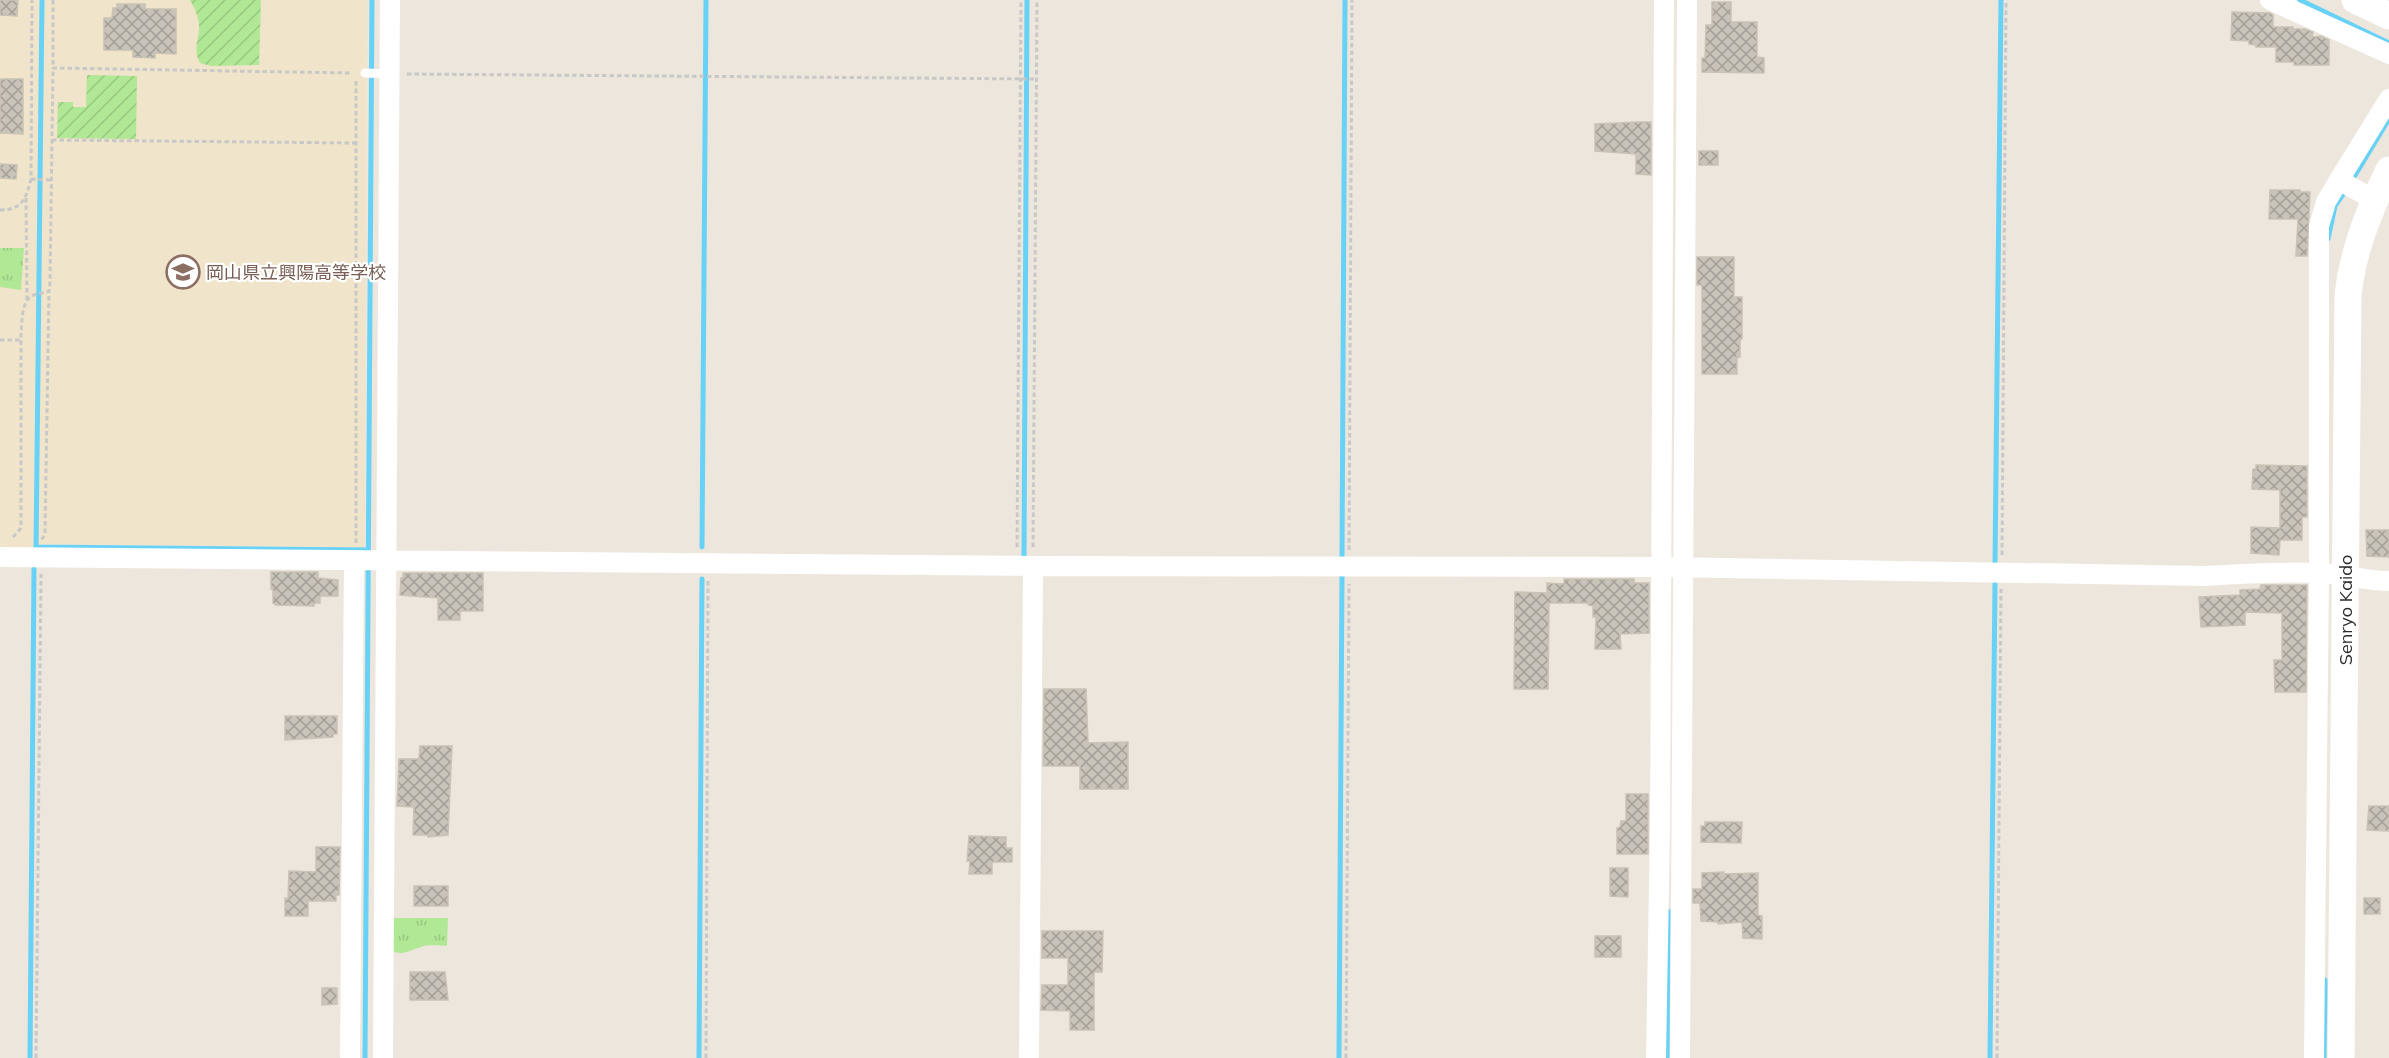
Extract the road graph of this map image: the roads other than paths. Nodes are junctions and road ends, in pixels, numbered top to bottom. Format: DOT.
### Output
graph roads {
  1 [pos="390,0"];
  2 [pos="1664,0"];
  3 [pos="1687,0"];
  4 [pos="2270,0"];
  5 [pos="2355,0"];
  6 [pos="2389,16"];
  7 [pos="2389,54"];
  8 [pos="364,73"];
  9 [pos="385,74"];
  10 [pos="2389,99"];
  11 [pos="2389,170"];
  12 [pos="2353,188"];
  13 [pos="2,548"];
  14 [pos="366,557"];
  15 [pos="1025,566"];
  16 [pos="1671,567"];
  17 [pos="2330,575"];
  18 [pos="2389,582"];
  19 [pos="350,1058"];
  20 [pos="383,1058"];
  21 [pos="1029,1058"];
  22 [pos="1656,1058"];
  23 [pos="1680,1058"];
  24 [pos="2314,1058"];
  25 [pos="2341,1058"];
  1 -- 9 [label="street"];
  2 -- 16 [label="street"];
  3 -- 16 [label="street"];
  4 -- 7 [label="street"];
  5 -- 6 [label="street"];
  8 -- 9 [label="lane"];
  9 -- 14 [label="street"];
  10 -- 12 [label="street"];
  11 -- 12 [label="street, Senryo Kaido"];
  12 -- 17 [label="street, Senryo Kaido"];
  12 -- 17 [label="street"];
  13 -- 14 [label="street"];
  14 -- 15 [label="street"];
  14 -- 19 [label="street"];
  14 -- 20 [label="street"];
  15 -- 16 [label="street"];
  15 -- 21 [label="street"];
  16 -- 17 [label="street"];
  16 -- 22 [label="street"];
  16 -- 23 [label="street"];
  17 -- 18 [label="street"];
  17 -- 24 [label="street"];
  17 -- 25 [label="street, Senryo Kaido"];
}
